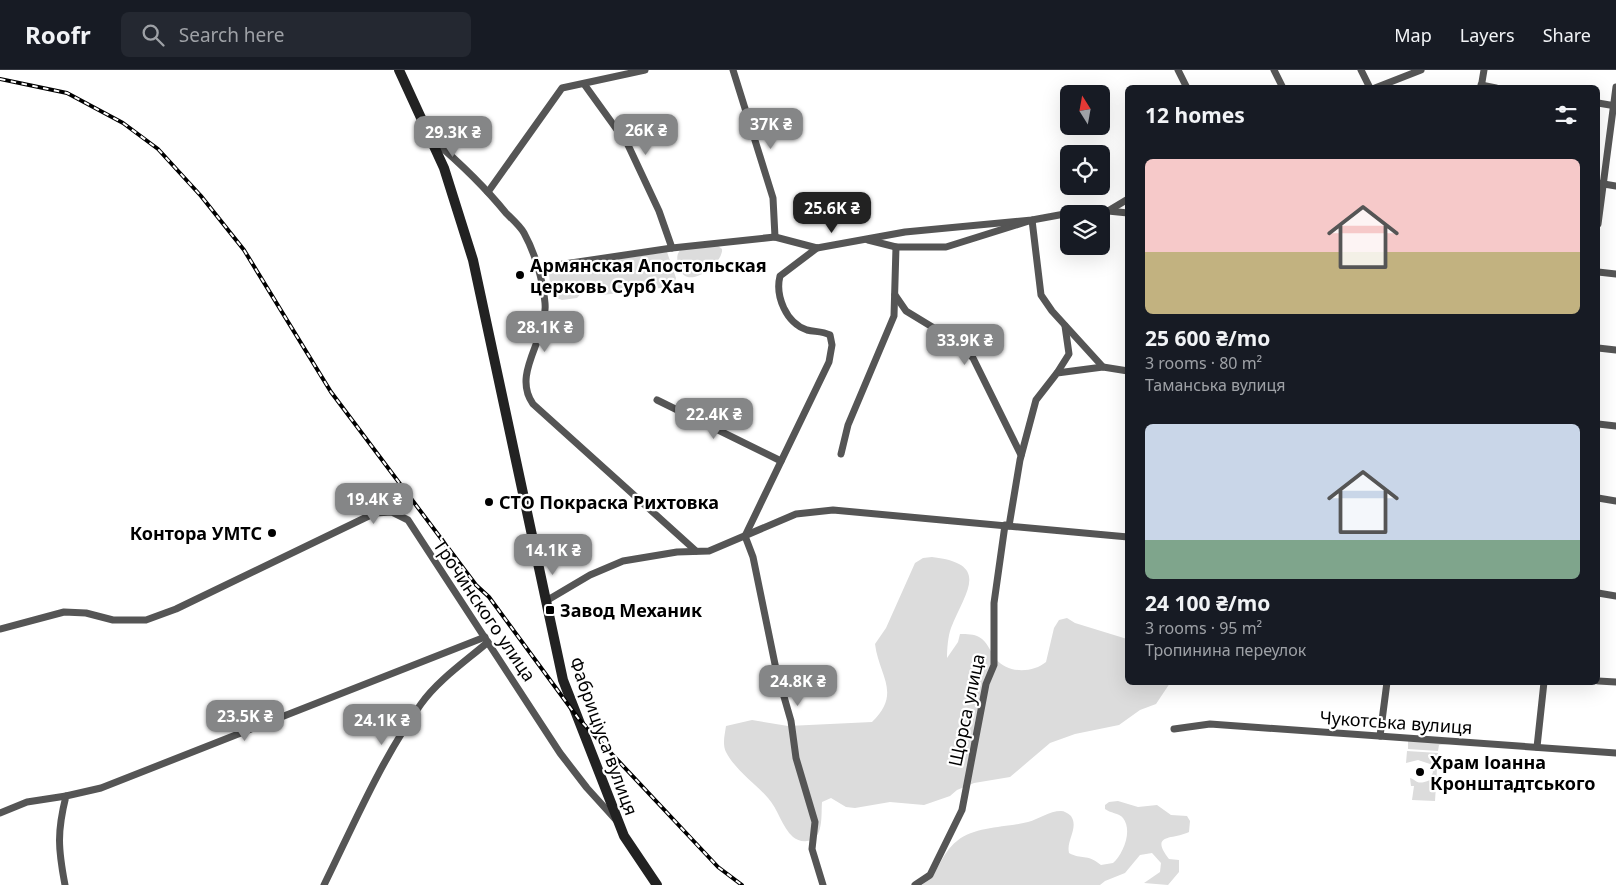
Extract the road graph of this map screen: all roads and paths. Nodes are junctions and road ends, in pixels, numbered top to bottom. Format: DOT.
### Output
graph roads {
  1 [pos="399,70"];
  2 [pos="645,70"];
  3 [pos="733,70"];
  4 [pos="1178,70"];
  5 [pos="1274,70"];
  6 [pos="1361,70"];
  7 [pos="1421,70"];
  8 [pos="1484,70"];
  9 [pos="584,84"];
  10 [pos="1186,85"];
  11 [pos="1282,85"];
  12 [pos="1368,85"];
  13 [pos="1383,85"];
  14 [pos="1481,85"];
  15 [pos="1616,87"];
  16 [pos="1600,103"];
  17 [pos="1615,106"];
  18 [pos="431,139"];
  19 [pos="1600,184"];
  20 [pos="1616,186"];
  21 [pos="488,192"];
  22 [pos="1125,201"];
  23 [pos="1110,210"];
  24 [pos="1110,211"];
  25 [pos="1125,213"];
  26 [pos="1060,215"];
  27 [pos="1032,220"];
  28 [pos="775,237"];
  29 [pos="865,240"];
  30 [pos="672,248"];
  31 [pos="817,248"];
  32 [pos="896,248"];
  33 [pos="537,268"];
  34 [pos="1600,272"];
  35 [pos="1616,274"];
  36 [pos="895,295"];
  37 [pos="1065,326"];
  38 [pos="1600,348"];
  39 [pos="1616,350"];
  40 [pos="1103,367"];
  41 [pos="1125,371"];
  42 [pos="1057,373"];
  43 [pos="657,400"];
  44 [pos="1600,424"];
  45 [pos="1616,426"];
  46 [pos="841,454"];
  47 [pos="1021,455"];
  48 [pos="781,460"];
  49 [pos="1600,498"];
  50 [pos="1616,501"];
  51 [pos="1007,526"];
  52 [pos="744,536"];
  53 [pos="1125,537"];
  54 [pos="696,551"];
  55 [pos="1600,593"];
  56 [pos="1616,596"];
  57 [pos="546,601"];
  58 [pos="0,629"];
  59 [pos="486,640"];
  60 [pos="1600,681"];
  61 [pos="1616,682"];
  62 [pos="1387,685"];
  63 [pos="1544,685"];
  64 [pos="1174,730"];
  65 [pos="1380,736"];
  66 [pos="1537,747"];
  67 [pos="1616,753"];
  68 [pos="66,796"];
  69 [pos="0,813"];
  70 [pos="620,825"];
  71 [pos="65,885"];
  72 [pos="324,885"];
  73 [pos="657,885"];
  74 [pos="824,885"];
  75 [pos="915,885"];
  1 -- 18 [label="main road, Фабриціуса вулиця"];
  2 -- 9 [label="street"];
  3 -- 28 [label="street"];
  4 -- 10 [label="street"];
  5 -- 11 [label="street"];
  6 -- 12 [label="street"];
  7 -- 13 [label="street"];
  8 -- 14 [label="street"];
  9 -- 21 [label="street"];
  9 -- 30 [label="street"];
  15 -- 17 [label="street"];
  16 -- 17 [label="street"];
  17 -- 19 [label="street"];
  18 -- 21 [label="street"];
  18 -- 57 [label="main road, Фабриціуса вулиця"];
  19 -- 20 [label="street"];
  21 -- 33 [label="street"];
  22 -- 23 [label="street"];
  24 -- 25 [label="street"];
  26 -- 27 [label="street"];
  27 -- 29 [label="street"];
  27 -- 32 [label="street"];
  27 -- 37 [label="street"];
  28 -- 30 [label="street"];
  28 -- 31 [label="street"];
  29 -- 31 [label="street"];
  29 -- 32 [label="street"];
  30 -- 33 [label="street"];
  31 -- 48 [label="street"];
  32 -- 36 [label="street"];
  33 -- 54 [label="street"];
  34 -- 35 [label="street"];
  36 -- 46 [label="street"];
  36 -- 47 [label="street"];
  37 -- 40 [label="street"];
  37 -- 42 [label="street, Щорса улица"];
  38 -- 39 [label="street"];
  40 -- 41 [label="street"];
  40 -- 42 [label="street"];
  42 -- 47 [label="street, Щорса улица"];
  43 -- 48 [label="street"];
  44 -- 45 [label="street"];
  47 -- 51 [label="street, Щорса улица"];
  48 -- 52 [label="street"];
  49 -- 50 [label="street"];
  51 -- 52 [label="street"];
  51 -- 53 [label="street"];
  51 -- 75 [label="street, Щорса улица"];
  52 -- 54 [label="street"];
  52 -- 74 [label="street"];
  54 -- 57 [label="street"];
  55 -- 56 [label="street"];
  57 -- 70 [label="main road, Фабриціуса вулиця"];
  58 -- 59 [label="street, Трочинского улица"];
  59 -- 68 [label="street"];
  59 -- 70 [label="street, Трочинского улица"];
  59 -- 72 [label="street"];
  60 -- 61 [label="street"];
  62 -- 65 [label="street"];
  63 -- 66 [label="street"];
  64 -- 65 [label="street, Чукотська вулиця"];
  65 -- 66 [label="street, Чукотська вулиця"];
  66 -- 67 [label="street, Чукотська вулиця"];
  68 -- 69 [label="street"];
  68 -- 71 [label="street"];
  70 -- 73 [label="main road, Фабриціуса вулиця"];
}
